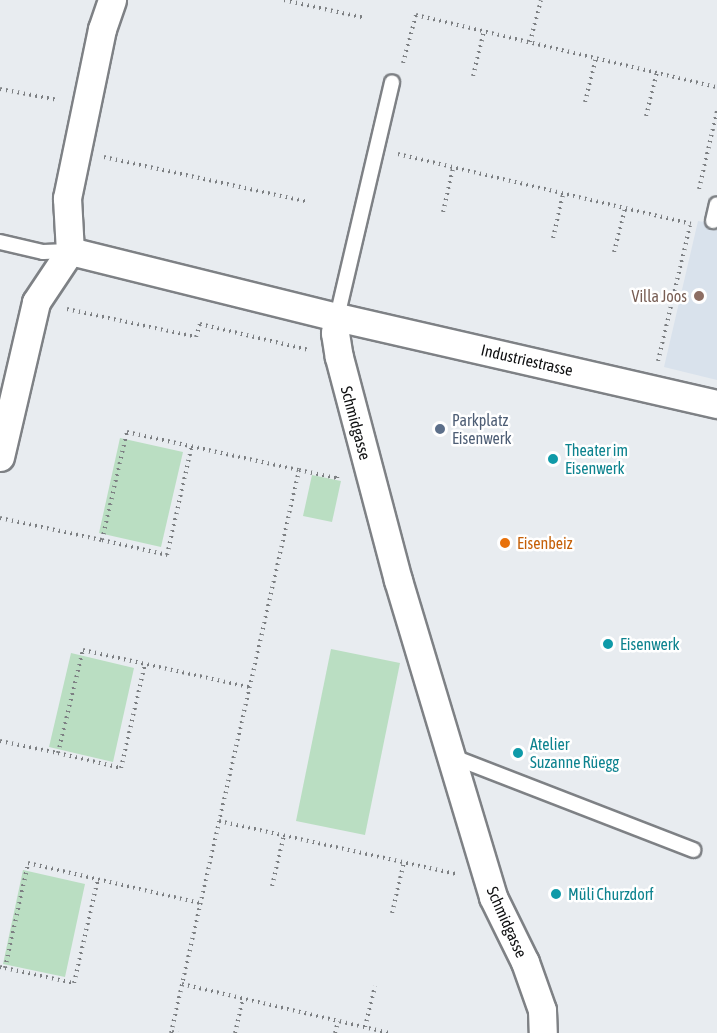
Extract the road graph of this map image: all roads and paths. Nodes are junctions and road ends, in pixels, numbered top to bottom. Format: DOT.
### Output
graph roads {
  1 [pos="111,0"];
  2 [pos="284,0"];
  3 [pos="541,0"];
  4 [pos="365,18"];
  5 [pos="484,31"];
  6 [pos="531,42"];
  7 [pos="596,58"];
  8 [pos="657,72"];
  9 [pos="473,76"];
  10 [pos="392,82"];
  11 [pos="717,87"];
  12 [pos="0,89"];
  13 [pos="585,102"];
  14 [pos="86,106"];
  15 [pos="717,111"];
  16 [pos="646,116"];
  17 [pos="377,149"];
  18 [pos="76,150"];
  19 [pos="453,168"];
  20 [pos="699,190"];
  21 [pos="563,194"];
  22 [pos="308,202"];
  23 [pos="717,204"];
  24 [pos="625,209"];
  25 [pos="442,212"];
  26 [pos="693,213"];
  27 [pos="713,221"];
  28 [pos="691,224"];
  29 [pos="553,238"];
  30 [pos="0,242"];
  31 [pos="70,251"];
  32 [pos="614,252"];
  33 [pos="36,302"];
  34 [pos="337,317"];
  35 [pos="339,357"];
  36 [pos="652,388"];
  37 [pos="717,404"];
  38 [pos="192,446"];
  39 [pos="0,457"];
  40 [pos="339,466"];
  41 [pos="299,470"];
  42 [pos="0,518"];
  43 [pos="102,540"];
  44 [pos="144,664"];
  45 [pos="249,687"];
  46 [pos="0,741"];
  47 [pos="58,753"];
  48 [pos="451,756"];
  49 [pos="219,821"];
  50 [pos="284,836"];
  51 [pos="693,850"];
  52 [pos="404,862"];
  53 [pos="98,879"];
  54 [pos="489,881"];
  55 [pos="272,886"];
  56 [pos="200,903"];
  57 [pos="392,913"];
  58 [pos="2,967"];
  59 [pos="182,984"];
  60 [pos="375,986"];
  61 [pos="243,999"];
  62 [pos="338,1021"];
  63 [pos="365,1027"];
  64 [pos="171,1032"];
  65 [pos="178,1033"];
  66 [pos="235,1033"];
  67 [pos="335,1033"];
  68 [pos="390,1033"];
  69 [pos="543,1033"];
  1 -- 14 [label="street"];
  2 -- 4 [label="path"];
  3 -- 6 [label="path"];
  5 -- 6 [label="path"];
  5 -- 9 [label="path"];
  5 -- 10 [label="path"];
  6 -- 7 [label="path"];
  7 -- 8 [label="path"];
  7 -- 13 [label="path"];
  8 -- 11 [label="path"];
  8 -- 16 [label="path"];
  10 -- 17 [label="lane"];
  12 -- 14 [label="path"];
  14 -- 18 [label="street"];
  15 -- 20 [label="path"];
  17 -- 19 [label="path"];
  17 -- 34 [label="lane"];
  18 -- 22 [label="path"];
  18 -- 31 [label="street"];
  19 -- 21 [label="path"];
  19 -- 25 [label="path"];
  21 -- 24 [label="path"];
  21 -- 29 [label="path"];
  23 -- 27 [label="lane"];
  24 -- 28 [label="path"];
  24 -- 32 [label="path"];
  26 -- 28 [label="path"];
  28 -- 36 [label="path"];
  30 -- 31 [label="lane"];
  31 -- 33 [label="street"];
  31 -- 34 [label="street"];
  33 -- 35 [label="path"];
  33 -- 39 [label="street"];
  34 -- 35 [label="street, Schmidgasse"];
  34 -- 36 [label="street, Industriestrasse"];
  35 -- 48 [label="street, Schmidgasse"];
  36 -- 37 [label="street, Industriestrasse"];
  38 -- 41 [label="path"];
  38 -- 43 [label="path"];
  38 -- 43 [label="path"];
  40 -- 41 [label="path"];
  41 -- 45 [label="path"];
  42 -- 43 [label="path"];
  44 -- 45 [label="path"];
  44 -- 47 [label="path"];
  44 -- 47 [label="path"];
  45 -- 49 [label="path"];
  46 -- 47 [label="path"];
  48 -- 51 [label="lane"];
  48 -- 54 [label="street, Schmidgasse"];
  49 -- 50 [label="path"];
  49 -- 56 [label="path"];
  50 -- 52 [label="path"];
  50 -- 55 [label="path"];
  52 -- 54 [label="path"];
  52 -- 57 [label="path"];
  53 -- 56 [label="path"];
  53 -- 58 [label="path"];
  53 -- 58 [label="path"];
  54 -- 69 [label="street, Schmidgasse"];
  56 -- 59 [label="path"];
  59 -- 61 [label="path"];
  59 -- 64 [label="path"];
  60 -- 63 [label="path"];
  61 -- 62 [label="path"];
  61 -- 66 [label="path"];
  62 -- 63 [label="path"];
  62 -- 67 [label="path"];
  63 -- 68 [label="path"];
  64 -- 65 [label="path"];
}
